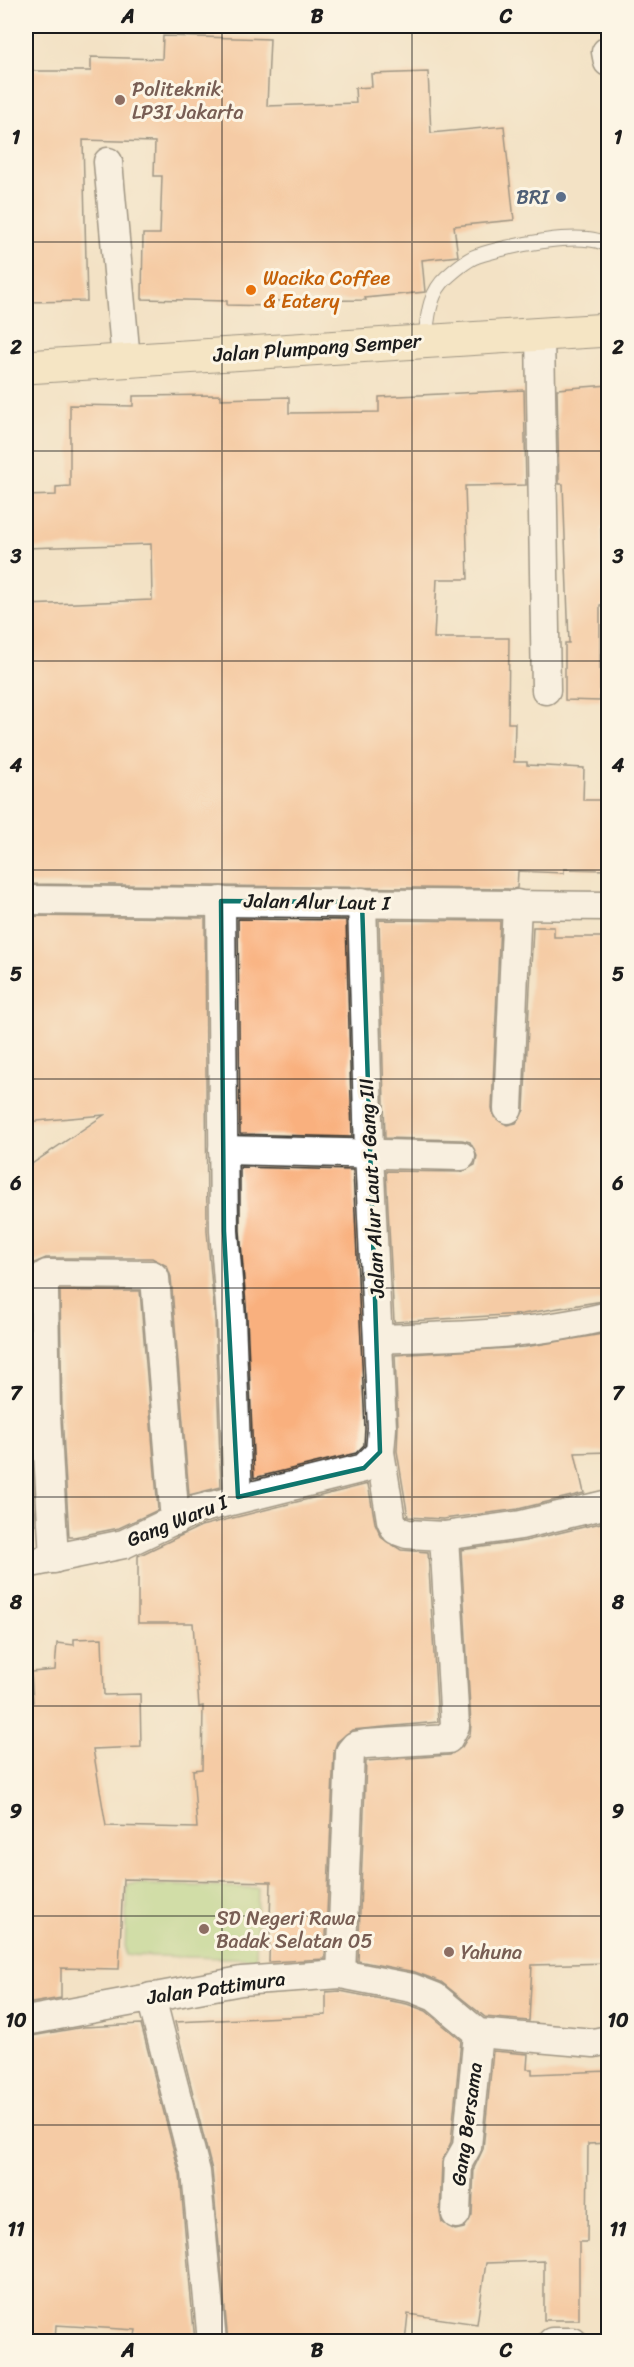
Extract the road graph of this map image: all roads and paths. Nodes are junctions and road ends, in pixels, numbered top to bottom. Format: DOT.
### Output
graph roads {
  1 [pos="108,162"];
  2 [pos="609,246"];
  3 [pos="609,330"];
  4 [pos="540,334"];
  5 [pos="425,341"];
  6 [pos="126,360"];
  7 [pos="26,367"];
  8 [pos="546,690"];
  9 [pos="26,900"];
  10 [pos="221,901"];
  11 [pos="362,902"];
  12 [pos="517,904"];
  13 [pos="609,906"];
  14 [pos="508,1109"];
  15 [pos="223,1150"];
  16 [pos="369,1153"];
  17 [pos="461,1156"];
  18 [pos="609,1316"];
  19 [pos="379,1339"];
  20 [pos="372,1460"];
  21 [pos="238,1497"];
  22 [pos="609,1504"];
  23 [pos="175,1521"];
  24 [pos="444,1536"];
  25 [pos="54,1559"];
  26 [pos="26,1564"];
  27 [pos="341,1974"];
  28 [pos="151,1997"];
  29 [pos="26,2021"];
  30 [pos="478,2033"];
  31 [pos="609,2040"];
  32 [pos="456,2214"];
  33 [pos="212,2342"];
  34 [pos="552,2342"];
  35 [pos="573,2342"];
  1 -- 6 [label="street"];
  2 -- 5 [label="lane"];
  3 -- 4 [label="main road, Jalan Plumpang Semper"];
  4 -- 5 [label="main road, Jalan Plumpang Semper"];
  4 -- 8 [label="street"];
  5 -- 6 [label="main road, Jalan Plumpang Semper"];
  6 -- 7 [label="main road, Jalan Plumpang Semper"];
  9 -- 10 [label="street, Jalan Alur Laut I"];
  10 -- 11 [label="street, Jalan Alur Laut I"];
  10 -- 15 [label="street"];
  11 -- 12 [label="street, Jalan Alur Laut I"];
  11 -- 16 [label="street, Jalan Alur Laut I Gang III"];
  12 -- 13 [label="street, Jalan Alur Laut I"];
  12 -- 14 [label="street"];
  15 -- 16 [label="street"];
  15 -- 21 [label="street"];
  16 -- 17 [label="street"];
  16 -- 19 [label="street, Jalan Alur Laut I Gang III"];
  18 -- 19 [label="street"];
  19 -- 20 [label="street, Jalan Alur Laut I Gang III"];
  20 -- 21 [label="street, Gang Waru I"];
  20 -- 24 [label="street, Jalan Alur Laut I Gang III"];
  21 -- 23 [label="street, Gang Waru I"];
  22 -- 24 [label="street"];
  23 -- 25 [label="street, Gang Waru I"];
  23 -- 25 [label="street"];
  24 -- 27 [label="street"];
  25 -- 26 [label="street, Gang Waru I"];
  27 -- 28 [label="street, Jalan Pattimura"];
  27 -- 30 [label="street, Jalan Pattimura"];
  28 -- 29 [label="street, Jalan Pattimura"];
  28 -- 33 [label="street"];
  30 -- 31 [label="street"];
  30 -- 32 [label="street, Gang Bersama"];
  34 -- 35 [label="street"];
}
